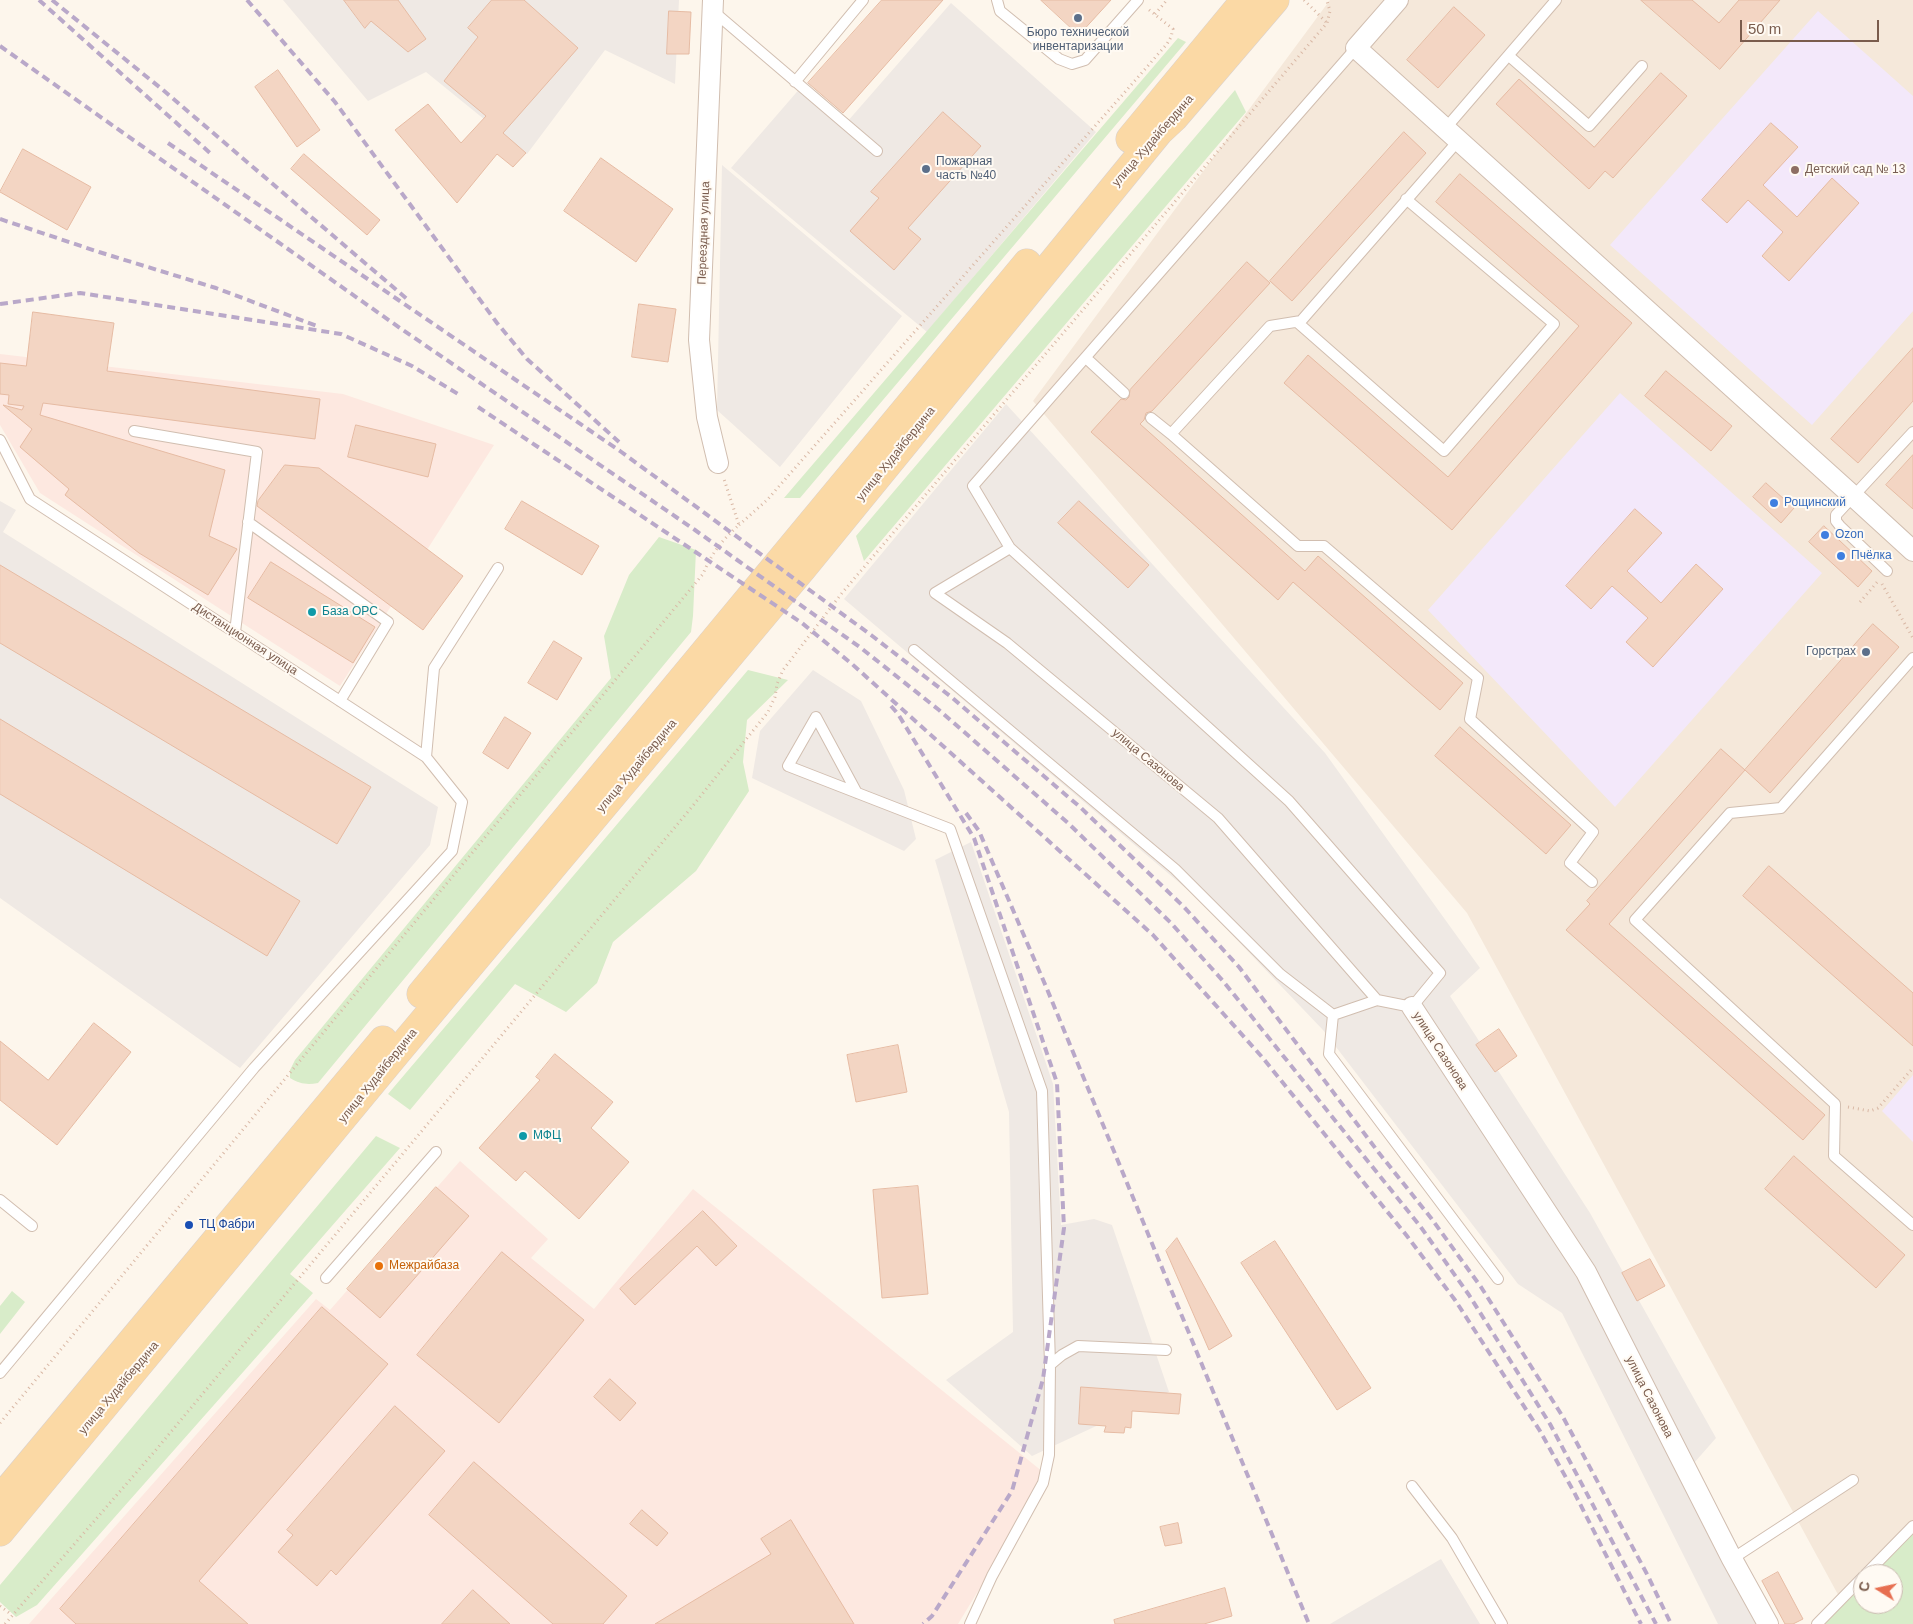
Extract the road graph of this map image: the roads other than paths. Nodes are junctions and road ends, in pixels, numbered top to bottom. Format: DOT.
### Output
graph roads {
  1 [pos="863,0"];
  2 [pos="997,0"];
  3 [pos="1138,0"];
  4 [pos="1398,0"];
  5 [pos="1556,0"];
  6 [pos="1255,2"];
  7 [pos="713,5"];
  8 [pos="1356,48"];
  9 [pos="1509,56"];
  10 [pos="1642,66"];
  11 [pos="795,82"];
  12 [pos="1452,135"];
  13 [pos="878,151"];
  14 [pos="1406,199"];
  15 [pos="1297,322"];
  16 [pos="1086,358"];
  17 [pos="1124,393"];
  18 [pos="1151,418"];
  19 [pos="134,431"];
  20 [pos="1171,434"];
  21 [pos="1912,434"];
  22 [pos="0,440"];
  23 [pos="718,463"];
  24 [pos="1853,496"];
  25 [pos="248,522"];
  26 [pos="1010,548"];
  27 [pos="1913,551"];
  28 [pos="498,568"];
  29 [pos="1887,571"];
  30 [pos="235,632"];
  31 [pos="914,650"];
  32 [pos="1913,658"];
  33 [pos="340,701"];
  34 [pos="426,757"];
  35 [pos="857,793"];
  36 [pos="1592,882"];
  37 [pos="1377,1000"];
  38 [pos="1412,1007"];
  39 [pos="1333,1015"];
  40 [pos="436,1152"];
  41 [pos="0,1200"];
  42 [pos="1913,1225"];
  43 [pos="32,1226"];
  44 [pos="326,1278"];
  45 [pos="1498,1279"];
  46 [pos="1166,1350"];
  47 [pos="1050,1364"];
  48 [pos="0,1373"];
  49 [pos="1853,1480"];
  50 [pos="1412,1486"];
  51 [pos="0,1499"];
  52 [pos="1913,1526"];
  53 [pos="0,1532"];
  54 [pos="1732,1559"];
  55 [pos="1876,1564"];
  56 [pos="1853,1587"];
  57 [pos="970,1624"];
  58 [pos="1502,1624"];
  59 [pos="1768,1624"];
  60 [pos="1817,1624"];
  1 -- 11 [label="lane"];
  2 -- 3 [label="lane"];
  4 -- 8 [label="street"];
  5 -- 9 [label="lane"];
  6 -- 51 [label="main road, улица Худайбердина"];
  6 -- 53 [label="main road, улица Худайбердина"];
  7 -- 11 [label="lane"];
  7 -- 23 [label="street, Переездная улица"];
  8 -- 12 [label="street"];
  8 -- 16 [label="lane"];
  9 -- 10 [label="lane"];
  9 -- 12 [label="lane"];
  11 -- 13 [label="lane"];
  12 -- 14 [label="lane"];
  12 -- 24 [label="street"];
  14 -- 15 [label="lane"];
  14 -- 15 [label="lane"];
  15 -- 20 [label="lane"];
  16 -- 17 [label="lane"];
  16 -- 26 [label="lane"];
  18 -- 20 [label="lane"];
  19 -- 25 [label="lane"];
  20 -- 36 [label="lane"];
  21 -- 24 [label="lane"];
  22 -- 30 [label="lane, Дистанционная улица"];
  24 -- 27 [label="street"];
  24 -- 29 [label="lane"];
  25 -- 30 [label="lane"];
  25 -- 33 [label="lane"];
  26 -- 37 [label="lane, улица Сазонова"];
  26 -- 38 [label="lane"];
  28 -- 34 [label="lane"];
  30 -- 33 [label="lane, Дистанционная улица"];
  31 -- 39 [label="lane"];
  32 -- 42 [label="lane"];
  33 -- 34 [label="lane, Дистанционная улица"];
  34 -- 48 [label="lane, Дистанционная улица"];
  35 -- 35 [label="lane"];
  35 -- 47 [label="lane"];
  37 -- 38 [label="lane, улица Сазонова"];
  37 -- 39 [label="lane"];
  38 -- 54 [label="street, улица Сазонова"];
  39 -- 45 [label="lane"];
  40 -- 44 [label="lane"];
  41 -- 43 [label="lane"];
  46 -- 47 [label="lane"];
  47 -- 57 [label="lane"];
  49 -- 54 [label="lane"];
  50 -- 58 [label="lane"];
  52 -- 55 [label="lane"];
  54 -- 59 [label="street, улица Сазонова"];
  56 -- 60 [label="lane"];
}
